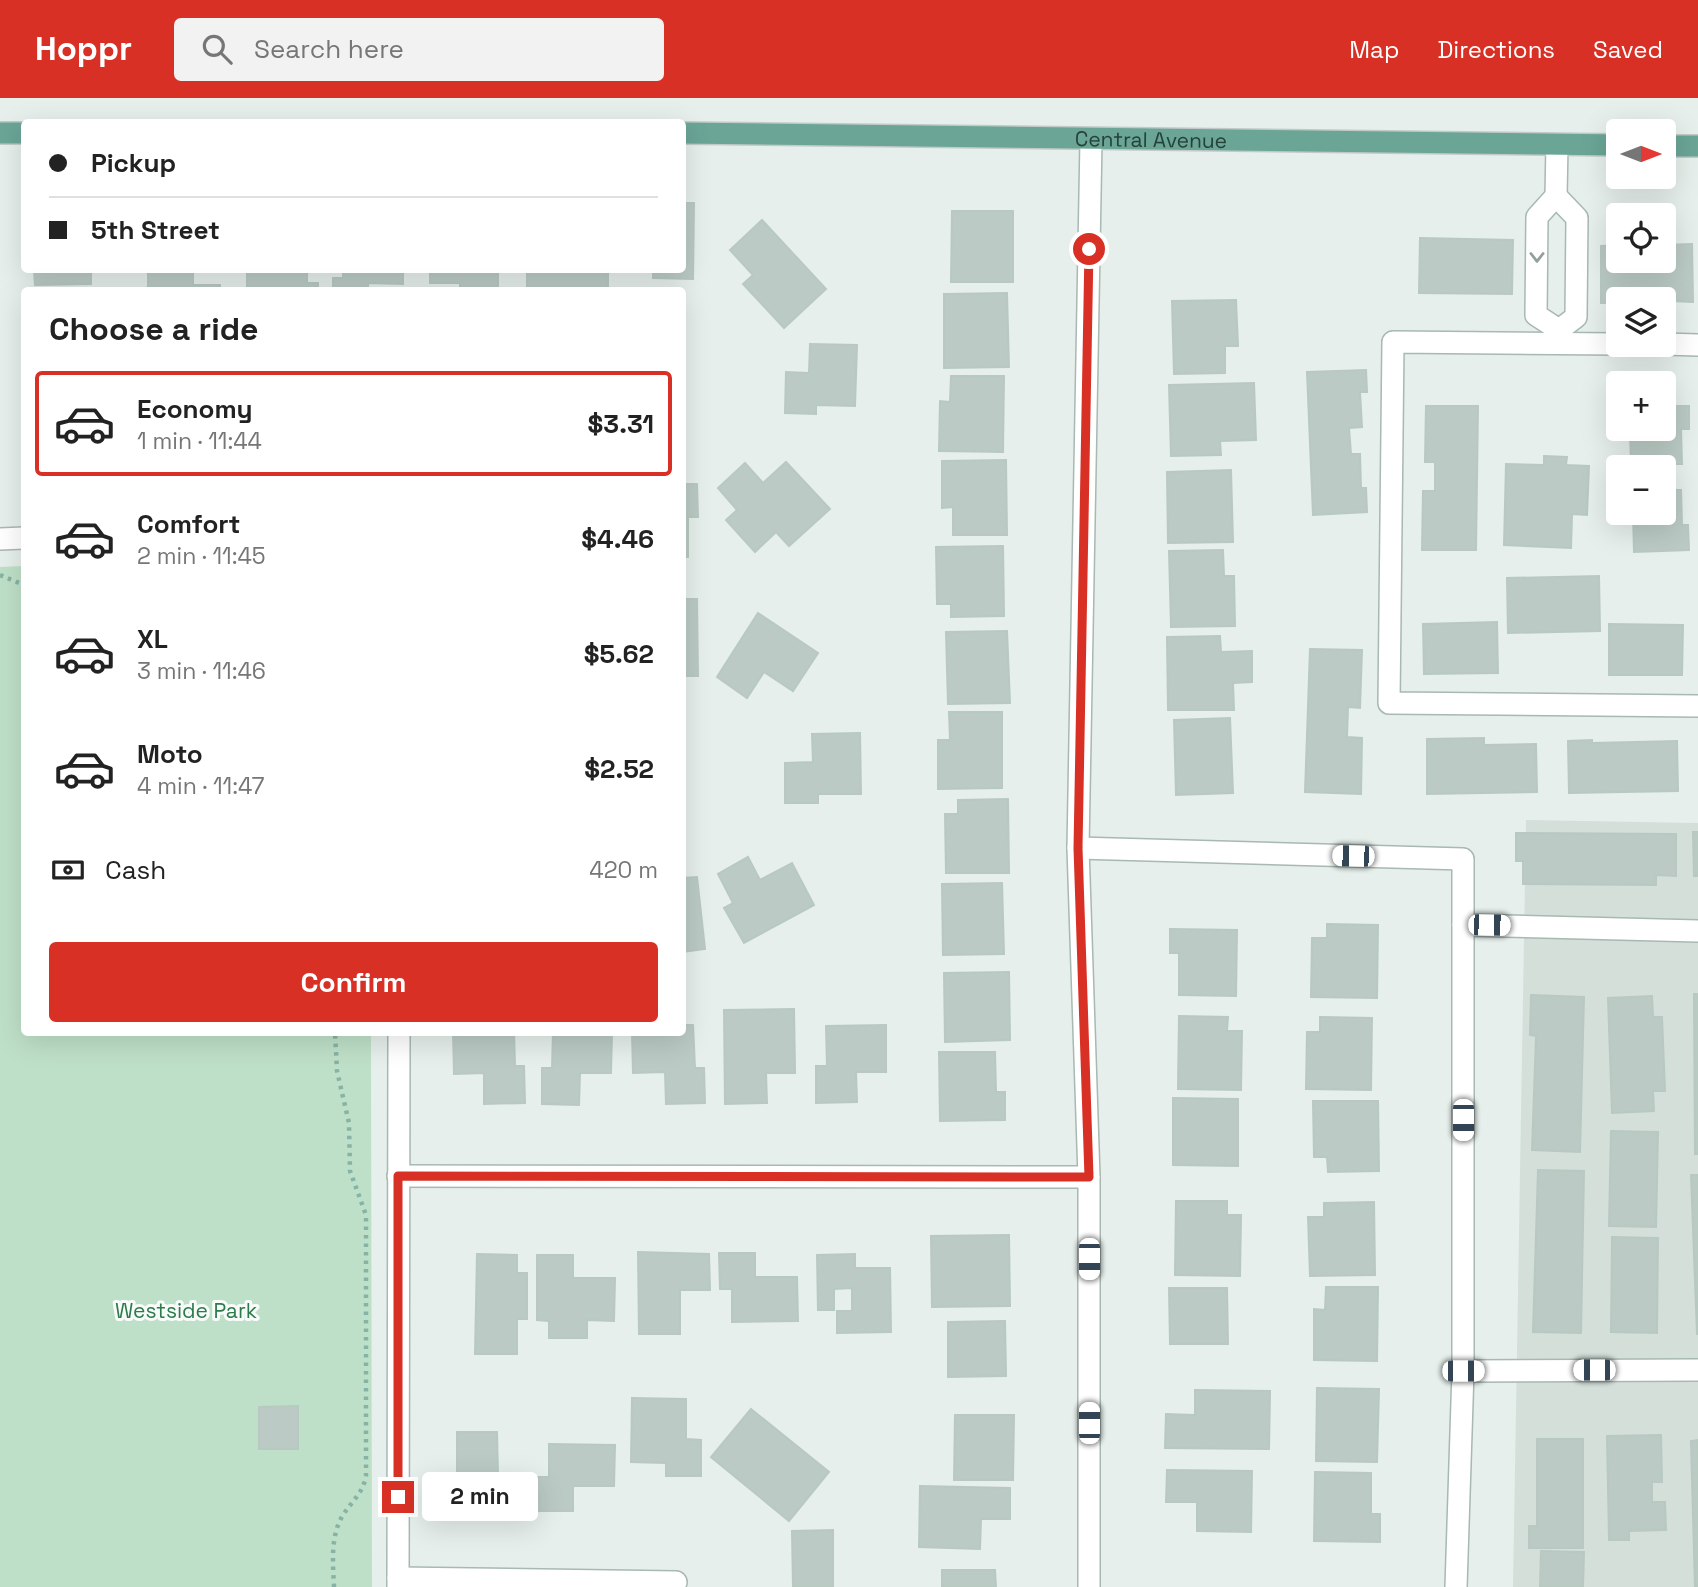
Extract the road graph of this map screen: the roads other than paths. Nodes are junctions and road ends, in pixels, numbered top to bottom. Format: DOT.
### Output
graph roads {
  1 [pos="0,133"];
  2 [pos="21,133"];
  3 [pos="686,133"];
  4 [pos="1091,140"];
  5 [pos="1557,145"];
  6 [pos="1606,145"];
  7 [pos="1676,146"];
  8 [pos="1698,146"];
  9 [pos="1556,196"];
  10 [pos="1558,337"];
  11 [pos="1606,343"];
  12 [pos="1676,344"];
  13 [pos="1698,345"];
  14 [pos="21,538"];
  15 [pos="0,539"];
  16 [pos="1698,706"];
  17 [pos="1078,848"];
  18 [pos="1463,925"];
  19 [pos="1698,930"];
  20 [pos="399,1036"];
  21 [pos="398,1176"];
  22 [pos="1089,1177"];
  23 [pos="1698,1370"];
  24 [pos="1463,1371"];
  25 [pos="398,1582"];
  26 [pos="676,1582"];
  27 [pos="1089,1587"];
  28 [pos="1456,1587"];
  1 -- 2 [label="main road"];
  3 -- 4 [label="main road, Central Avenue"];
  4 -- 5 [label="main road, Central Avenue"];
  4 -- 17 [label="street"];
  5 -- 6 [label="main road, Central Avenue"];
  5 -- 9 [label="street"];
  7 -- 8 [label="main road"];
  9 -- 10 [label="street"];
  9 -- 10 [label="street, one-way"];
  10 -- 11 [label="street"];
  10 -- 16 [label="street"];
  12 -- 13 [label="street"];
  14 -- 15 [label="street"];
  17 -- 18 [label="street"];
  17 -- 22 [label="street"];
  18 -- 19 [label="street"];
  18 -- 24 [label="street"];
  20 -- 21 [label="street"];
  21 -- 22 [label="street"];
  21 -- 25 [label="street"];
  22 -- 27 [label="street"];
  23 -- 24 [label="street"];
  24 -- 28 [label="street"];
  25 -- 26 [label="street"];
}
